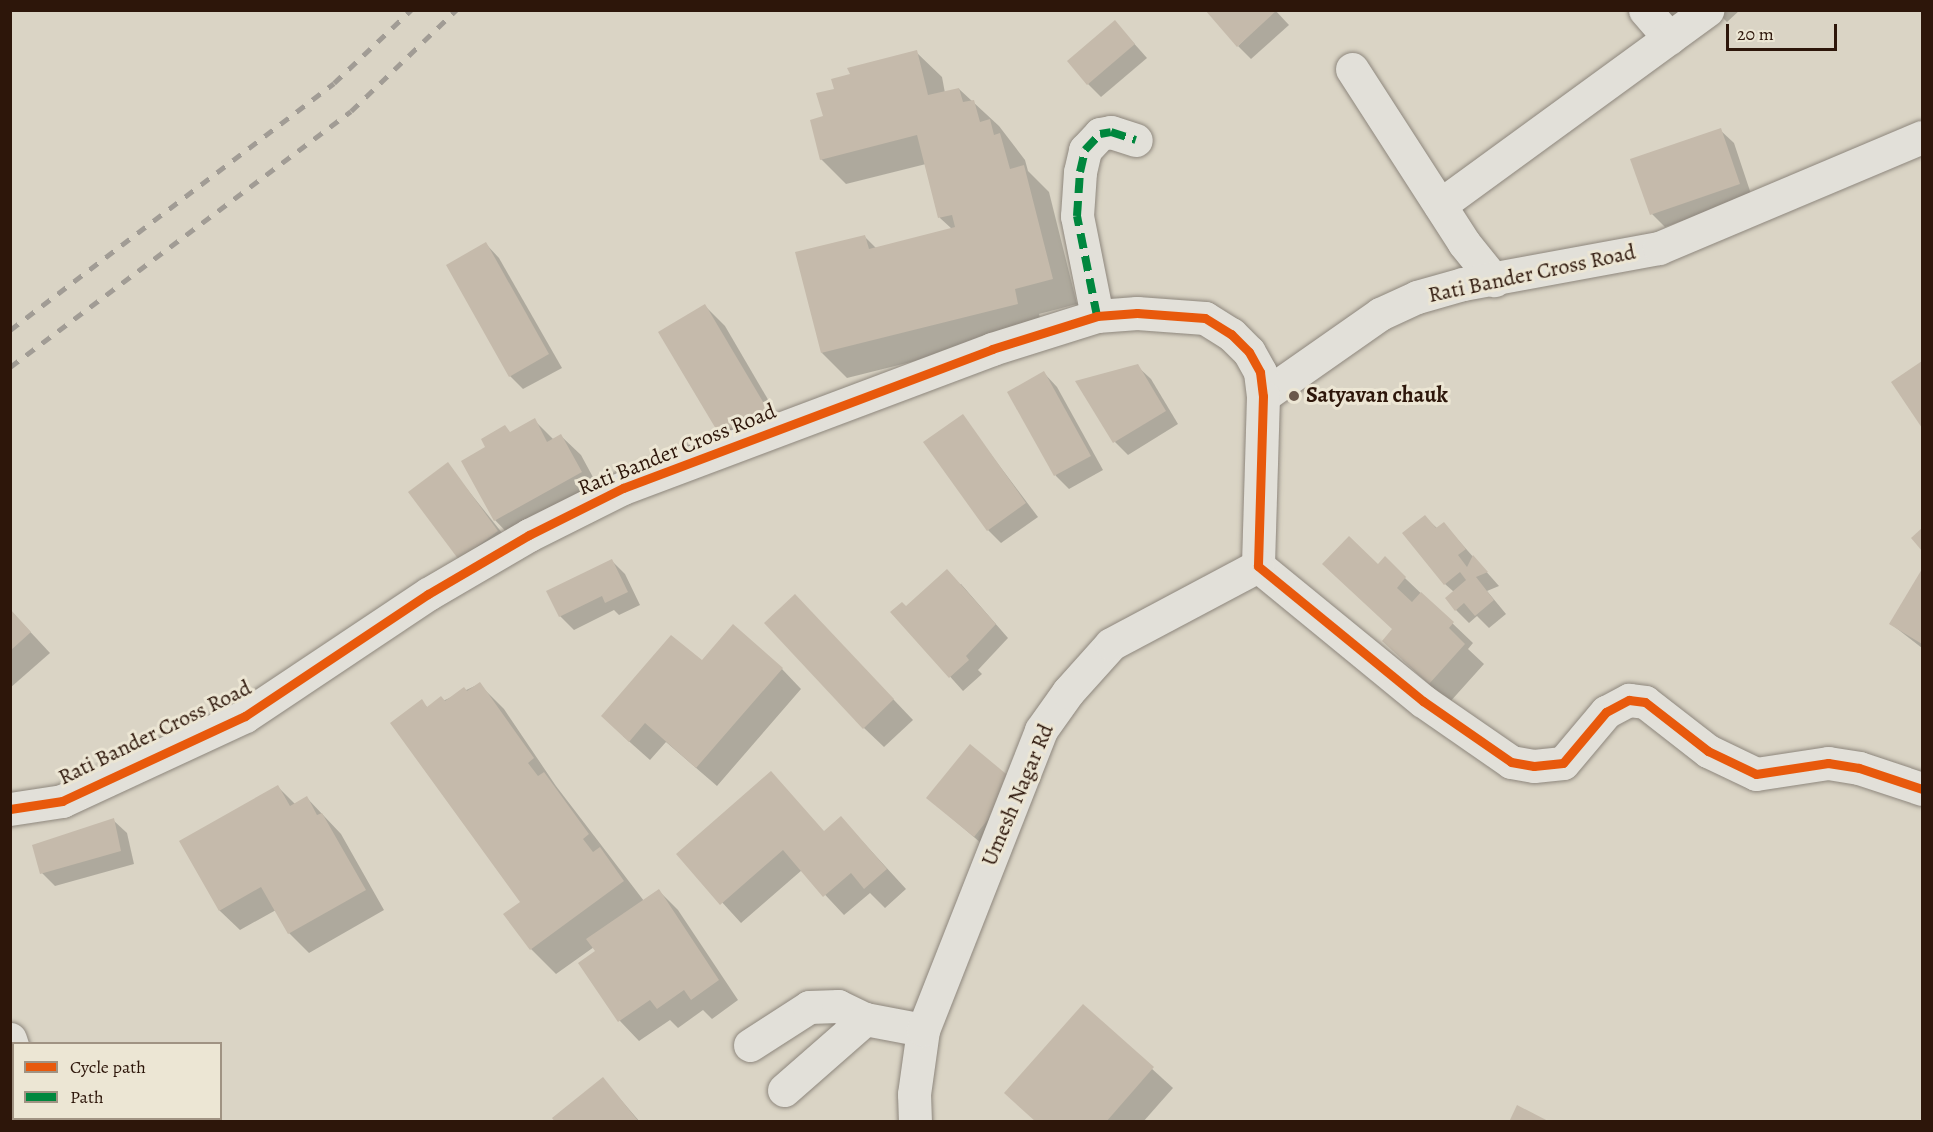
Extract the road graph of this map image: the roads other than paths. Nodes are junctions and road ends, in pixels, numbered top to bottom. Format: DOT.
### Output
graph roads {
  1 [pos="1645,10"];
  2 [pos="1707,10"];
  3 [pos="1669,38"];
  4 [pos="1352,69"];
  5 [pos="1923,137"];
  6 [pos="1136,140"];
  7 [pos="1440,205"];
  8 [pos="1494,280"];
  9 [pos="1097,316"];
  10 [pos="1263,396"];
  11 [pos="1258,566"];
  12 [pos="1923,789"];
  13 [pos="10,809"];
  14 [pos="866,1019"];
  15 [pos="923,1030"];
  16 [pos="750,1045"];
  17 [pos="784,1089"];
  18 [pos="915,1122"];
  1 -- 3 [label="street"];
  2 -- 3 [label="street"];
  3 -- 7 [label="street"];
  4 -- 7 [label="street"];
  5 -- 8 [label="street, Rati Bander Cross Road"];
  6 -- 9 [label="street"];
  7 -- 8 [label="street"];
  8 -- 10 [label="street, Rati Bander Cross Road"];
  9 -- 10 [label="street, Rati Bander Cross Road"];
  9 -- 13 [label="street, Rati Bander Cross Road"];
  10 -- 11 [label="street"];
  11 -- 12 [label="street"];
  11 -- 15 [label="street, Umesh Nagar Rd"];
  14 -- 15 [label="street"];
  14 -- 16 [label="street"];
  14 -- 17 [label="street"];
  15 -- 18 [label="street, Umesh Nagar Rd"];
}
